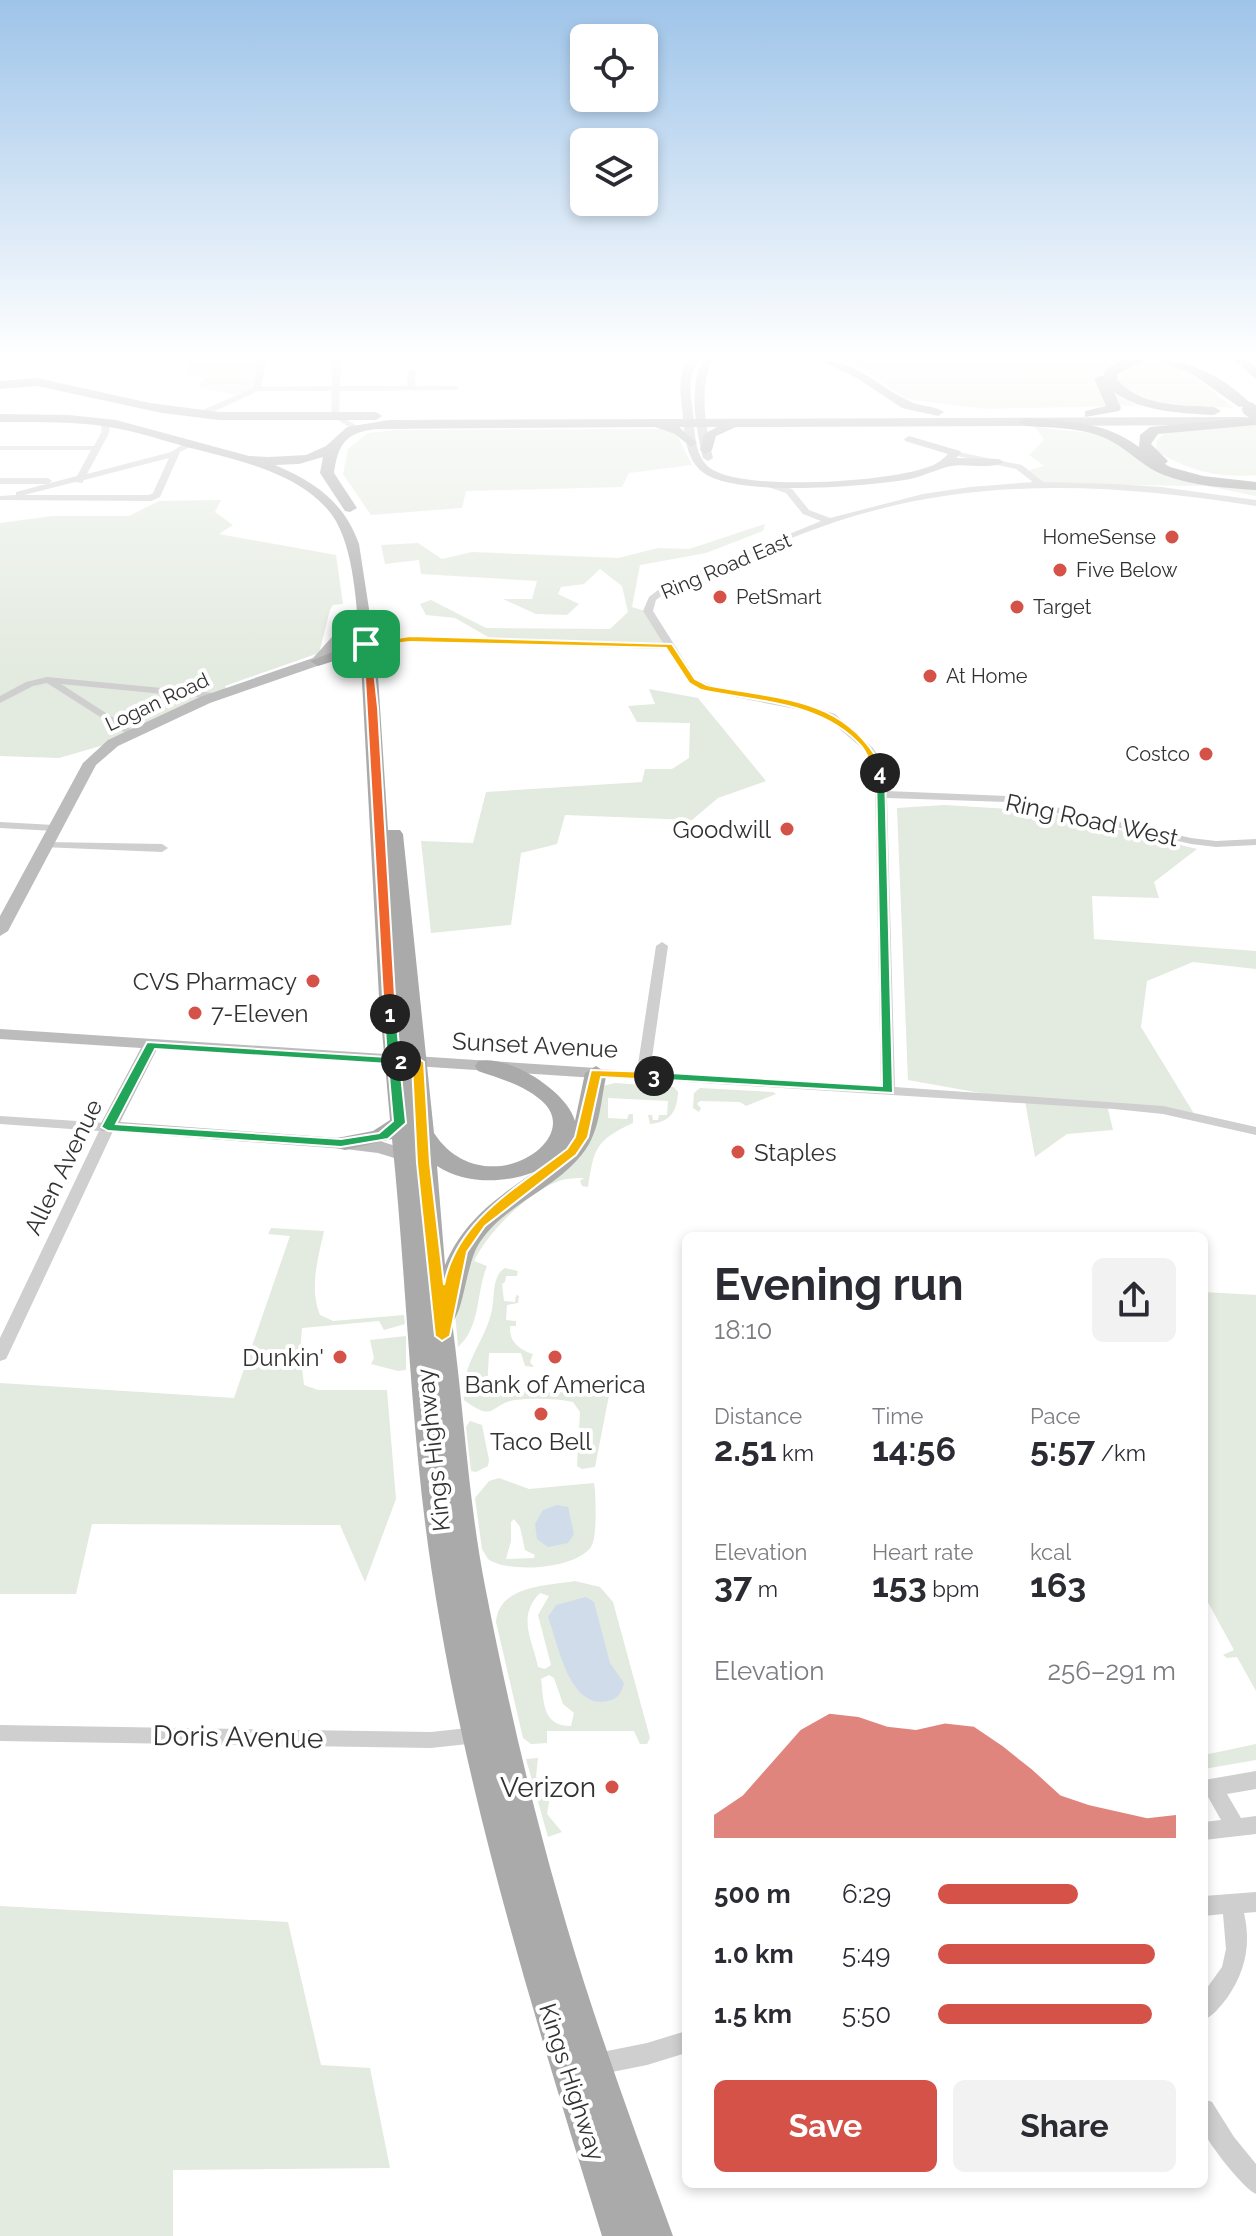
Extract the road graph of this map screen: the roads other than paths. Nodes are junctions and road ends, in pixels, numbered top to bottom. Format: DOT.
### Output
graph roads {
  1 [pos="88,464"];
  2 [pos="134,464"];
  3 [pos="169,464"];
  4 [pos="260,464"];
  5 [pos="330,464"];
  6 [pos="700,464"];
  7 [pos="715,464"];
  8 [pos="944,464"];
  9 [pos="1007,464"];
  10 [pos="1154,464"];
  11 [pos="1169,464"];
  12 [pos="81,478"];
  13 [pos="1256,480"];
  14 [pos="0,481"];
  15 [pos="795,482"];
  16 [pos="63,483"];
  17 [pos="822,483"];
  18 [pos="768,484"];
  19 [pos="1040,484"];
  20 [pos="1256,486"];
  21 [pos="796,498"];
  22 [pos="2,499"];
  23 [pos="70,499"];
  24 [pos="1256,503"];
  25 [pos="831,522"];
  26 [pos="362,611"];
  27 [pos="668,646"];
  28 [pos="371,649"];
  29 [pos="318,661"];
  30 [pos="47,680"];
  31 [pos="214,696"];
  32 [pos="3,698"];
  33 [pos="133,735"];
  34 [pos="880,794"];
  35 [pos="0,825"];
  36 [pos="54,828"];
  37 [pos="1256,842"];
  38 [pos="46,845"];
  39 [pos="162,848"];
  40 [pos="0,931"];
  41 [pos="662,946"];
  42 [pos="0,1034"];
  43 [pos="151,1045"];
  44 [pos="406,1061"];
  45 [pos="486,1066"];
  46 [pos="596,1073"];
  47 [pos="643,1075"];
  48 [pos="888,1091"];
  49 [pos="0,1120"];
  50 [pos="108,1127"];
  51 [pos="1256,1131"];
  52 [pos="409,1137"];
  53 [pos="345,1143"];
  54 [pos="442,1336"];
  55 [pos="0,1355"];
  56 [pos="0,1733"];
  57 [pos="477,1735"];
  58 [pos="1256,1780"];
  59 [pos="1209,1788"];
  60 [pos="1256,1825"];
  61 [pos="1235,1827"];
  62 [pos="1208,1830"];
  63 [pos="1256,1902"];
  64 [pos="1231,1903"];
  65 [pos="1208,1906"];
  66 [pos="1208,2004"];
  67 [pos="682,2043"];
  68 [pos="597,2064"];
  69 [pos="1208,2116"];
  70 [pos="1256,2182"];
  71 [pos="621,2236"];
  72 [pos="654,2236"];
  1 -- 12 [label="street"];
  2 -- 12 [label="street"];
  3 -- 23 [label="street"];
  4 -- 26 [label="main road, Kings Highway"];
  5 -- 28 [label="main road, Kings Highway"];
  6 -- 18 [label="street"];
  7 -- 15 [label="street"];
  8 -- 17 [label="street"];
  9 -- 19 [label="street"];
  10 -- 20 [label="highway"];
  11 -- 13 [label="highway"];
  12 -- 16 [label="street"];
  12 -- 23 [label="street"];
  14 -- 16 [label="street"];
  15 -- 17 [label="street"];
  15 -- 18 [label="street"];
  15 -- 21 [label="street"];
  16 -- 22 [label="street"];
  17 -- 21 [label="street"];
  18 -- 21 [label="street"];
  19 -- 24 [label="street"];
  19 -- 25 [label="street, Ring Road East"];
  21 -- 25 [label="street"];
  22 -- 23 [label="street"];
  25 -- 27 [label="street, Ring Road East"];
  26 -- 28 [label="main road, Kings Highway"];
  26 -- 29 [label="street, Logan Road"];
  27 -- 28 [label="street"];
  27 -- 34 [label="street, Ring Road East"];
  28 -- 29 [label="main road"];
  28 -- 44 [label="main road, Kings Highway"];
  29 -- 31 [label="street, Logan Road"];
  30 -- 31 [label="street"];
  30 -- 32 [label="street"];
  30 -- 33 [label="street"];
  31 -- 33 [label="street, Logan Road"];
  33 -- 36 [label="street, Logan Road"];
  34 -- 37 [label="street, Ring Road West"];
  34 -- 48 [label="street, Ring Road East"];
  35 -- 36 [label="street"];
  36 -- 38 [label="street, Logan Road"];
  38 -- 39 [label="street"];
  38 -- 40 [label="street, Logan Road"];
  41 -- 47 [label="street"];
  42 -- 43 [label="street, Sunset Avenue"];
  43 -- 44 [label="street, Sunset Avenue"];
  43 -- 50 [label="street, Allen Avenue"];
  44 -- 45 [label="street, Sunset Avenue"];
  44 -- 52 [label="main road, Kings Highway"];
  45 -- 46 [label="street, Sunset Avenue"];
  45 -- 52 [label="main road"];
  46 -- 47 [label="street, Sunset Avenue"];
  46 -- 54 [label="main road"];
  47 -- 48 [label="street, Sunset Avenue"];
  48 -- 51 [label="street, Sunset Avenue"];
  49 -- 50 [label="street"];
  50 -- 53 [label="street"];
  50 -- 55 [label="street, Allen Avenue"];
  52 -- 53 [label="main road"];
  52 -- 54 [label="main road, Kings Highway"];
  52 -- 57 [label="main road, Kings Highway"];
  54 -- 68 [label="main road, Kings Highway"];
  56 -- 57 [label="street, Doris Avenue"];
  57 -- 71 [label="main road, Kings Highway"];
  58 -- 59 [label="street"];
  59 -- 61 [label="street"];
  60 -- 61 [label="street"];
  61 -- 62 [label="street"];
  63 -- 64 [label="street"];
  64 -- 65 [label="street"];
  64 -- 66 [label="street"];
  67 -- 68 [label="street"];
  68 -- 72 [label="main road, Kings Highway"];
  69 -- 70 [label="street"];
}
